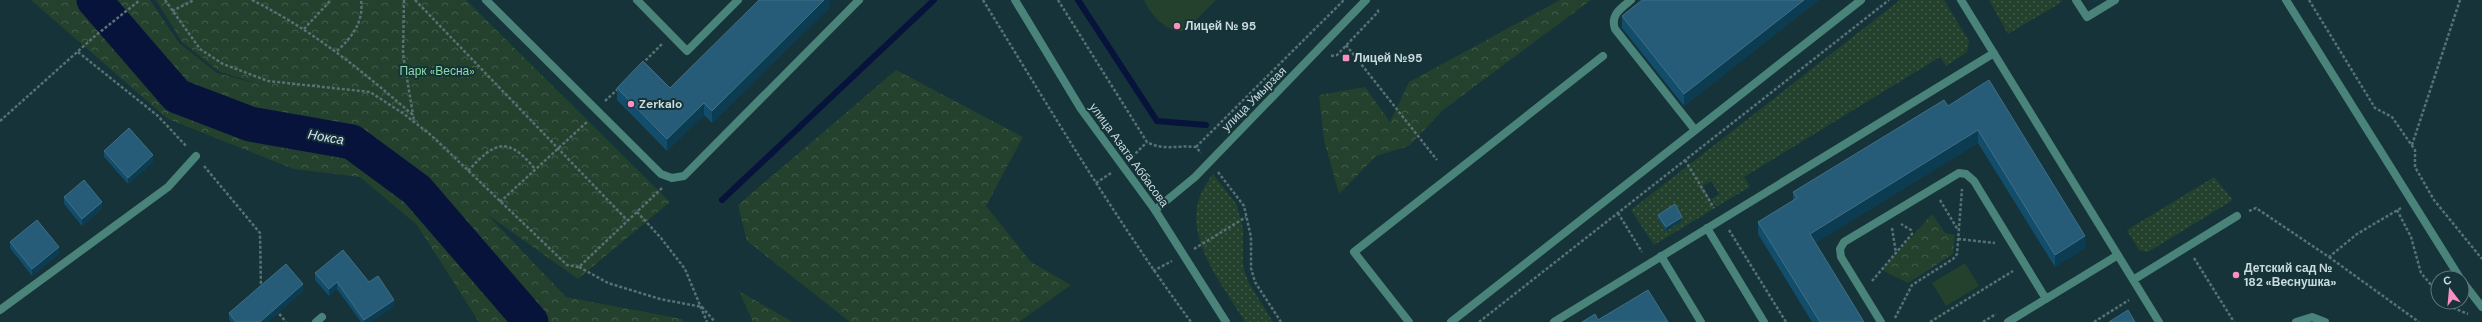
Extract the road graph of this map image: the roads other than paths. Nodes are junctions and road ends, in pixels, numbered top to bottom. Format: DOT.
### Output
graph roads {
  1 [pos="486,0"];
  2 [pos="637,0"];
  3 [pos="738,0"];
  4 [pos="859,0"];
  5 [pos="1015,0"];
  6 [pos="1366,0"];
  7 [pos="1631,0"];
  8 [pos="1861,0"];
  9 [pos="1961,0"];
  10 [pos="2076,0"];
  11 [pos="2115,0"];
  12 [pos="2286,0"];
  13 [pos="1994,52"];
  14 [pos="1603,56"];
  15 [pos="1695,130"];
  16 [pos="196,156"];
  17 [pos="1155,210"];
  18 [pos="2237,216"];
  19 [pos="1707,228"];
  20 [pos="2118,255"];
  21 [pos="1661,256"];
  22 [pos="2455,270"];
  23 [pos="2134,280"];
  24 [pos="2470,291"];
  25 [pos="2046,298"];
  26 [pos="2482,307"];
  27 [pos="0,310"];
  28 [pos="1226,322"];
  29 [pos="1409,322"];
  30 [pos="1451,322"];
  31 [pos="1554,322"];
  32 [pos="1701,322"];
  33 [pos="1764,322"];
  34 [pos="1881,322"];
  35 [pos="2008,322"];
  36 [pos="2159,322"];
  37 [pos="2296,322"];
  38 [pos="2325,322"];
  1 -- 4 [label="street"];
  2 -- 3 [label="street"];
  5 -- 17 [label="street, улица Азата Аббасова"];
  6 -- 17 [label="street, улица Умырзая"];
  7 -- 15 [label="street"];
  8 -- 15 [label="street"];
  9 -- 13 [label="street"];
  10 -- 11 [label="street"];
  12 -- 22 [label="street"];
  13 -- 19 [label="street"];
  13 -- 20 [label="street"];
  14 -- 29 [label="street"];
  15 -- 30 [label="street"];
  16 -- 27 [label="street"];
  17 -- 28 [label="street, улица Азата Аббасова"];
  18 -- 23 [label="street"];
  19 -- 21 [label="street"];
  19 -- 33 [label="street"];
  20 -- 23 [label="street"];
  20 -- 25 [label="street"];
  21 -- 31 [label="street"];
  21 -- 32 [label="street"];
  23 -- 36 [label="street"];
  24 -- 26 [label="street"];
  25 -- 34 [label="street"];
  25 -- 35 [label="street"];
  37 -- 38 [label="street"];
}
